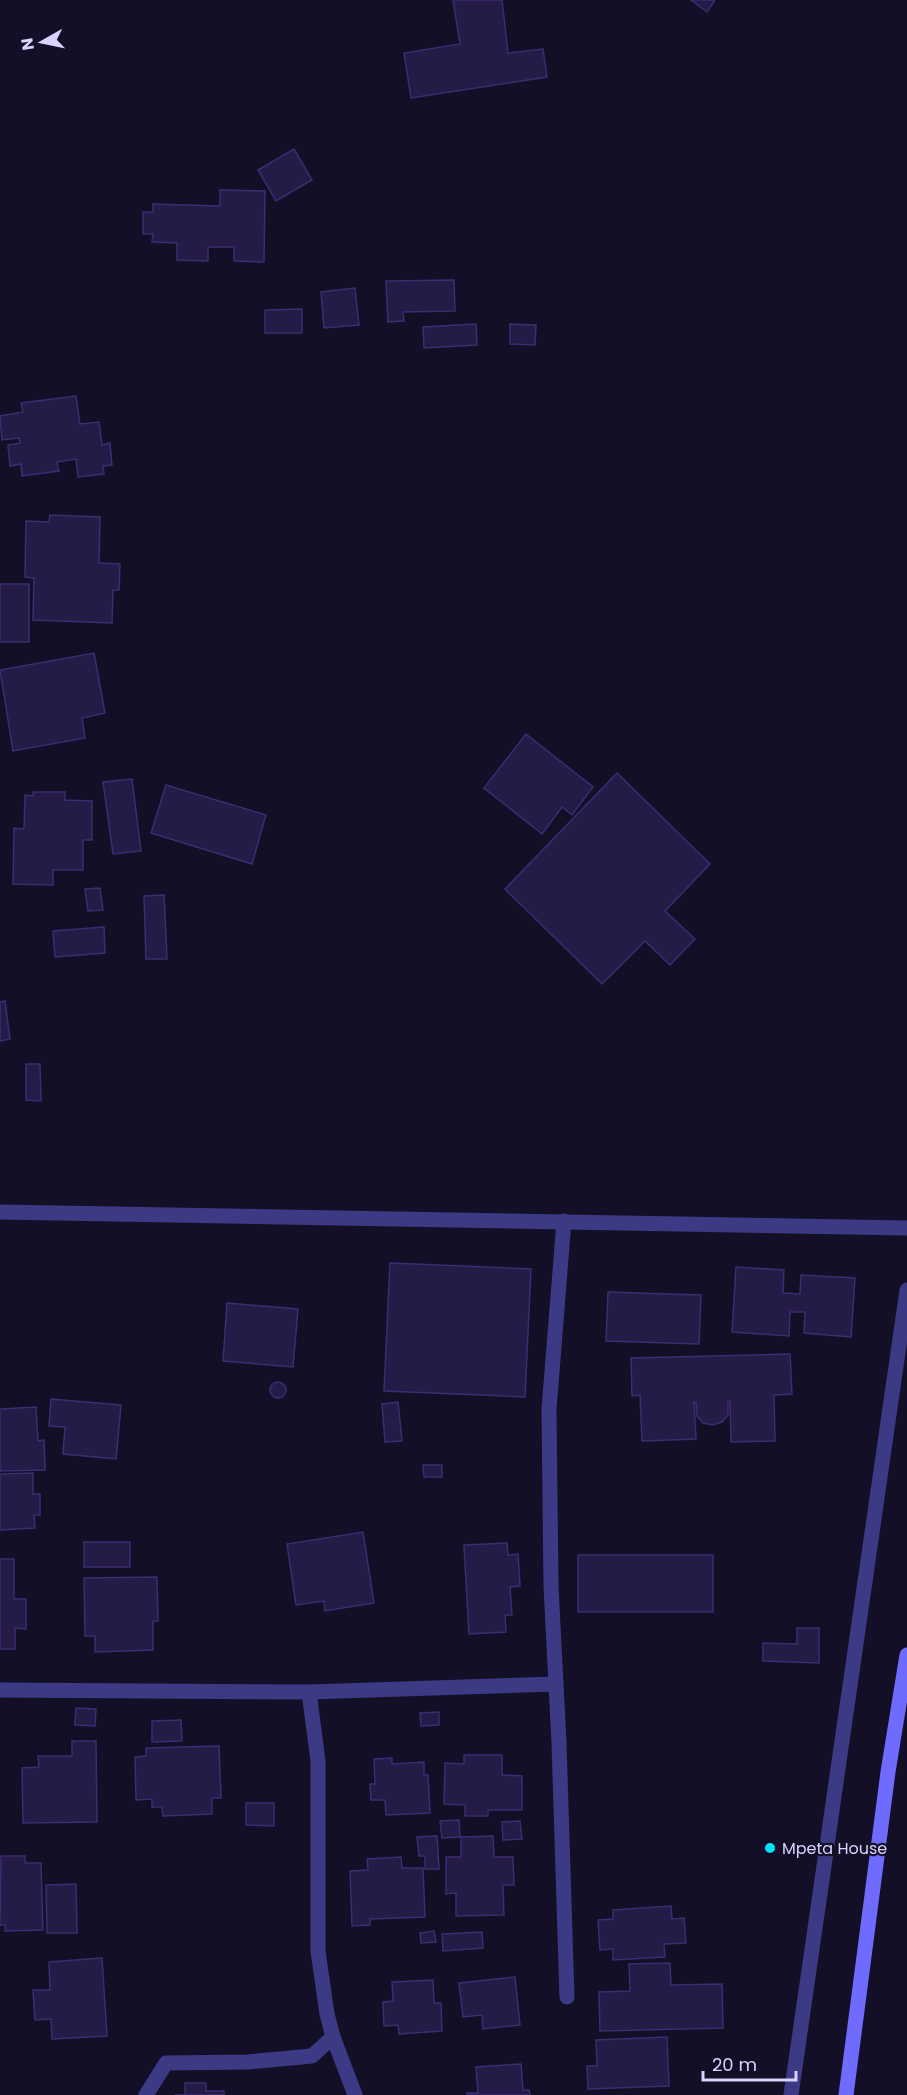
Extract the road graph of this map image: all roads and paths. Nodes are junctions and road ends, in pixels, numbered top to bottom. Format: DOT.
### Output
graph roads {
  1 [pos="0,1212"];
  2 [pos="564,1221"];
  3 [pos="907,1227"];
  4 [pos="907,1290"];
  5 [pos="907,1656"];
  6 [pos="556,1684"];
  7 [pos="0,1690"];
  8 [pos="309,1692"];
  9 [pos="567,1996"];
  10 [pos="333,2037"];
  11 [pos="146,2095"];
  12 [pos="355,2095"];
  13 [pos="791,2095"];
  14 [pos="846,2095"];
  1 -- 2 [label="street"];
  2 -- 3 [label="street"];
  2 -- 6 [label="street"];
  4 -- 13 [label="street"];
  5 -- 14 [label="main road"];
  6 -- 8 [label="street"];
  6 -- 9 [label="street"];
  7 -- 8 [label="street"];
  8 -- 10 [label="street"];
  10 -- 11 [label="street"];
  10 -- 12 [label="street"];
}
